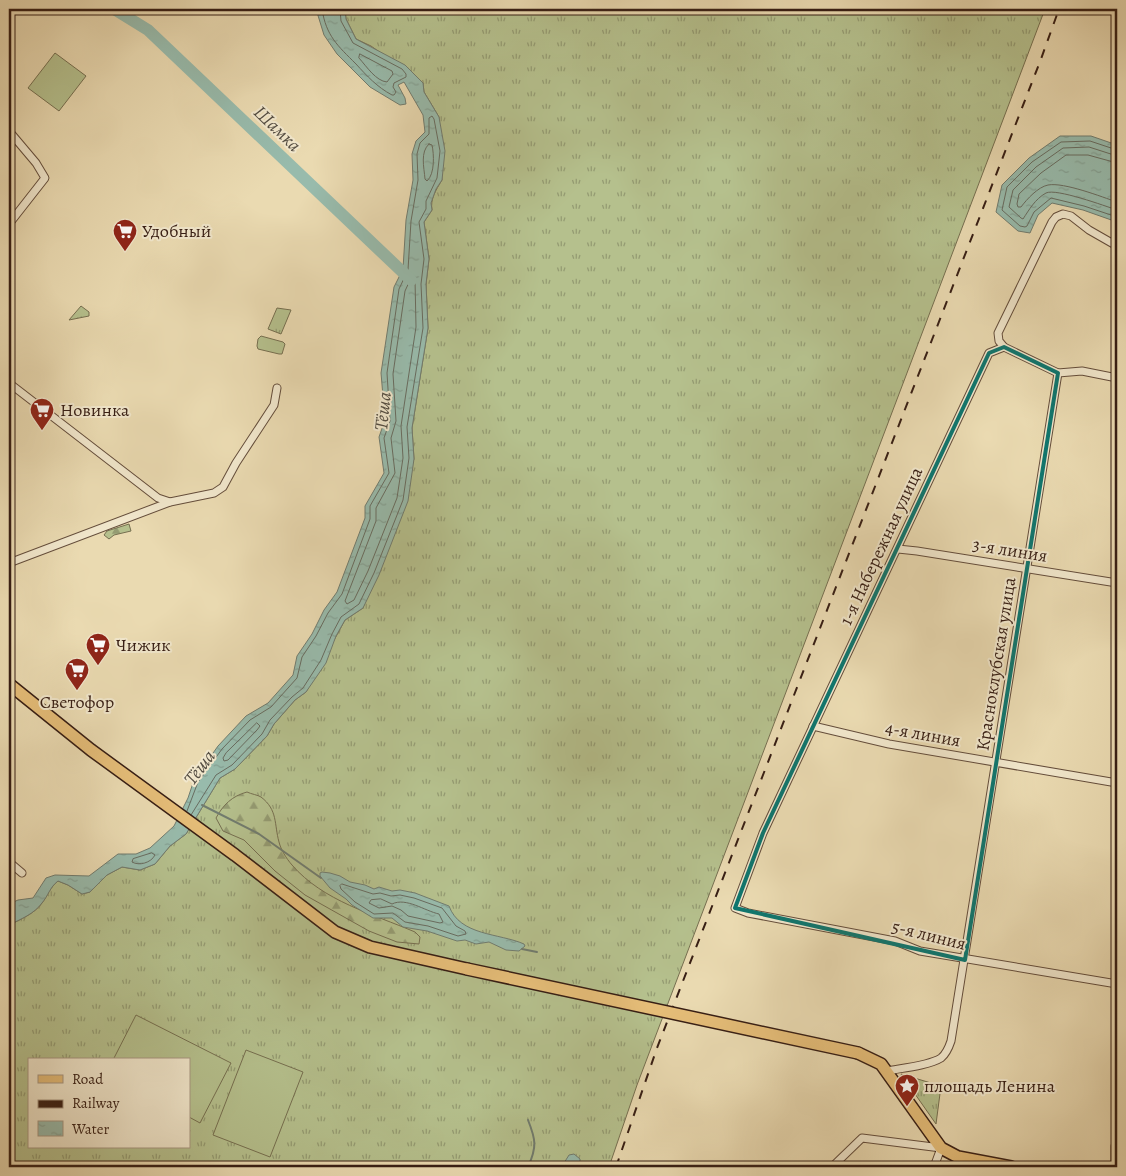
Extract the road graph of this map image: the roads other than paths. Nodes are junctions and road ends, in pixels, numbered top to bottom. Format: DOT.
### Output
graph roads {
  1 [pos="9,130"];
  2 [pos="9,224"];
  3 [pos="1117,246"];
  4 [pos="1004,348"];
  5 [pos="1058,373"];
  6 [pos="1117,378"];
  7 [pos="9,383"];
  8 [pos="277,388"];
  9 [pos="170,502"];
  10 [pos="898,549"];
  11 [pos="9,563"];
  12 [pos="1026,568"];
  13 [pos="1117,583"];
  14 [pos="9,684"];
  15 [pos="813,726"];
  16 [pos="996,762"];
  17 [pos="1117,783"];
  18 [pos="9,862"];
  19 [pos="22,873"];
  20 [pos="734,908"];
  21 [pos="965,960"];
  22 [pos="1117,984"];
  23 [pos="886,1071"];
  24 [pos="1115,1146"];
  25 [pos="941,1148"];
  26 [pos="832,1167"];
  27 [pos="934,1167"];
  28 [pos="1010,1167"];
  29 [pos="1117,1167"];
  1 -- 2 [label="street"];
  3 -- 4 [label="street"];
  4 -- 5 [label="street"];
  4 -- 10 [label="street, 1-я Набережная улица"];
  5 -- 6 [label="street"];
  5 -- 12 [label="street, Красноклубская улица"];
  7 -- 9 [label="street"];
  8 -- 9 [label="street"];
  9 -- 11 [label="street"];
  10 -- 12 [label="street, 3-я линия"];
  10 -- 15 [label="street, 1-я Набережная улица"];
  12 -- 13 [label="street, 3-я линия"];
  12 -- 16 [label="street, Красноклубская улица"];
  14 -- 23 [label="main road, bridge"];
  15 -- 16 [label="street, 4-я линия"];
  15 -- 20 [label="street, 1-я Набережная улица"];
  16 -- 17 [label="street, 4-я линия"];
  16 -- 21 [label="street, Красноклубская улица"];
  18 -- 19 [label="street"];
  20 -- 21 [label="street, 5-я линия"];
  21 -- 22 [label="street, 5-я линия"];
  21 -- 23 [label="street, Красноклубская улица"];
  23 -- 25 [label="main road"];
  24 -- 29 [label="street"];
  25 -- 26 [label="street"];
  25 -- 27 [label="street"];
  25 -- 28 [label="main road"];
}
